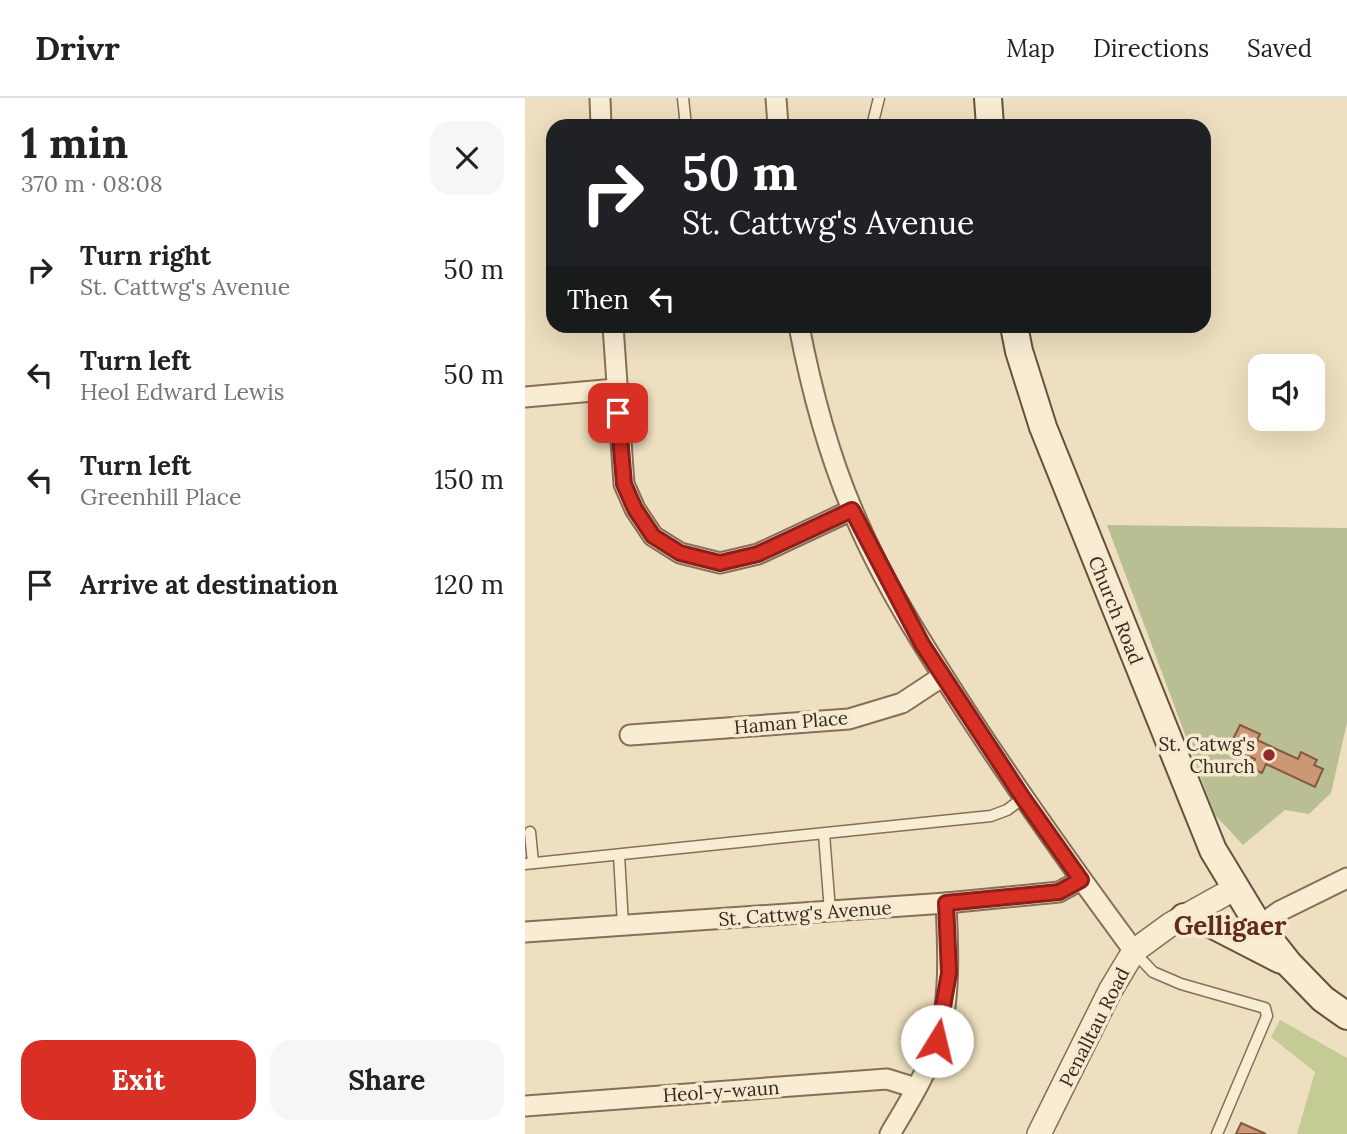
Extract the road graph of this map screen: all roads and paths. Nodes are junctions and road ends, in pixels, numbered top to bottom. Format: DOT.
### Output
graph roads {
  1 [pos="600,98"];
  2 [pos="684,98"];
  3 [pos="776,98"];
  4 [pos="879,98"];
  5 [pos="988,98"];
  6 [pos="601,119"];
  7 [pos="686,119"];
  8 [pos="778,119"];
  9 [pos="874,119"];
  10 [pos="990,119"];
  11 [pos="613,333"];
  12 [pos="800,333"];
  13 [pos="1015,333"];
  14 [pos="616,389"];
  15 [pos="525,397"];
  16 [pos="852,510"];
  17 [pos="943,676"];
  18 [pos="630,735"];
  19 [pos="1023,798"];
  20 [pos="530,832"];
  21 [pos="824,834"];
  22 [pos="619,855"];
  23 [pos="529,863"];
  24 [pos="1347,878"];
  25 [pos="1081,880"];
  26 [pos="1234,889"];
  27 [pos="946,903"];
  28 [pos="830,911"];
  29 [pos="1184,917"];
  30 [pos="623,925"];
  31 [pos="1259,926"];
  32 [pos="525,932"];
  33 [pos="1134,951"];
  34 [pos="1289,964"];
  35 [pos="1347,1016"];
  36 [pos="916,1088"];
  37 [pos="525,1106"];
  38 [pos="890,1134"];
  39 [pos="1039,1134"];
  40 [pos="1217,1134"];
  1 -- 6 [label="street"];
  2 -- 7 [label="lane"];
  3 -- 8 [label="street"];
  4 -- 9 [label="lane"];
  5 -- 10 [label="main road"];
  11 -- 14 [label="street"];
  12 -- 16 [label="street"];
  13 -- 26 [label="main road, Church Road"];
  14 -- 15 [label="street"];
  14 -- 16 [label="street"];
  16 -- 17 [label="street"];
  17 -- 18 [label="street, Haman Place"];
  17 -- 19 [label="street"];
  19 -- 21 [label="lane"];
  19 -- 25 [label="street"];
  20 -- 23 [label="lane"];
  21 -- 22 [label="lane"];
  21 -- 28 [label="lane"];
  22 -- 23 [label="lane"];
  22 -- 30 [label="lane"];
  24 -- 31 [label="street"];
  25 -- 27 [label="street, St. Cattwg's Avenue"];
  25 -- 33 [label="street"];
  26 -- 29 [label="street, Penalltau Road"];
  26 -- 31 [label="main road, Church Road"];
  27 -- 28 [label="street, St. Cattwg's Avenue"];
  27 -- 36 [label="street"];
  28 -- 30 [label="street, St. Cattwg's Avenue"];
  29 -- 33 [label="street, Penalltau Road"];
  29 -- 34 [label="main road"];
  30 -- 32 [label="street, St. Cattwg's Avenue"];
  31 -- 34 [label="main road, Church Road"];
  33 -- 39 [label="street, Penalltau Road"];
  33 -- 40 [label="lane"];
  34 -- 35 [label="main road"];
  36 -- 37 [label="street, Heol-y-waun"];
  36 -- 38 [label="street"];
}
